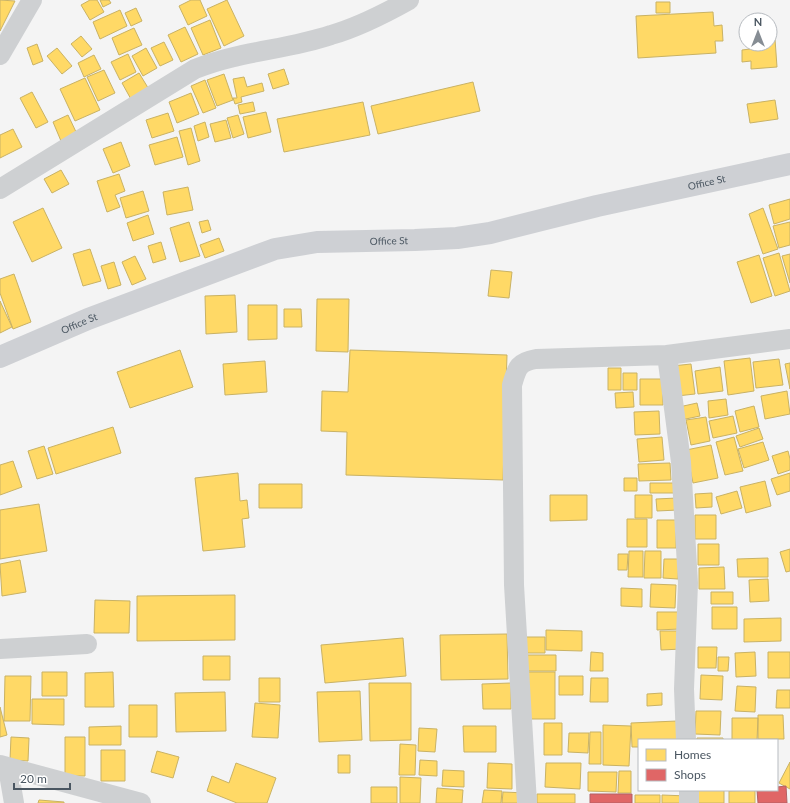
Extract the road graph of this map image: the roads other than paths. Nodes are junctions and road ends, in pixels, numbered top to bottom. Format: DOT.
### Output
graph roads {
  1 [pos="32,0"];
  2 [pos="409,0"];
  3 [pos="0,55"];
  4 [pos="790,164"];
  5 [pos="0,188"];
  6 [pos="790,339"];
  7 [pos="667,355"];
  8 [pos="0,357"];
  9 [pos="88,644"];
  10 [pos="0,649"];
  11 [pos="686,739"];
  12 [pos="4,767"];
  13 [pos="688,791"];
  14 [pos="14,803"];
  15 [pos="141,803"];
  16 [pos="527,803"];
  17 [pos="689,803"];
  1 -- 3 [label="street"];
  2 -- 5 [label="street"];
  4 -- 8 [label="street, Office St"];
  6 -- 7 [label="street"];
  7 -- 11 [label="street"];
  7 -- 16 [label="street"];
  9 -- 10 [label="street"];
  12 -- 14 [label="street"];
  12 -- 15 [label="street"];
  13 -- 17 [label="street"];
}
